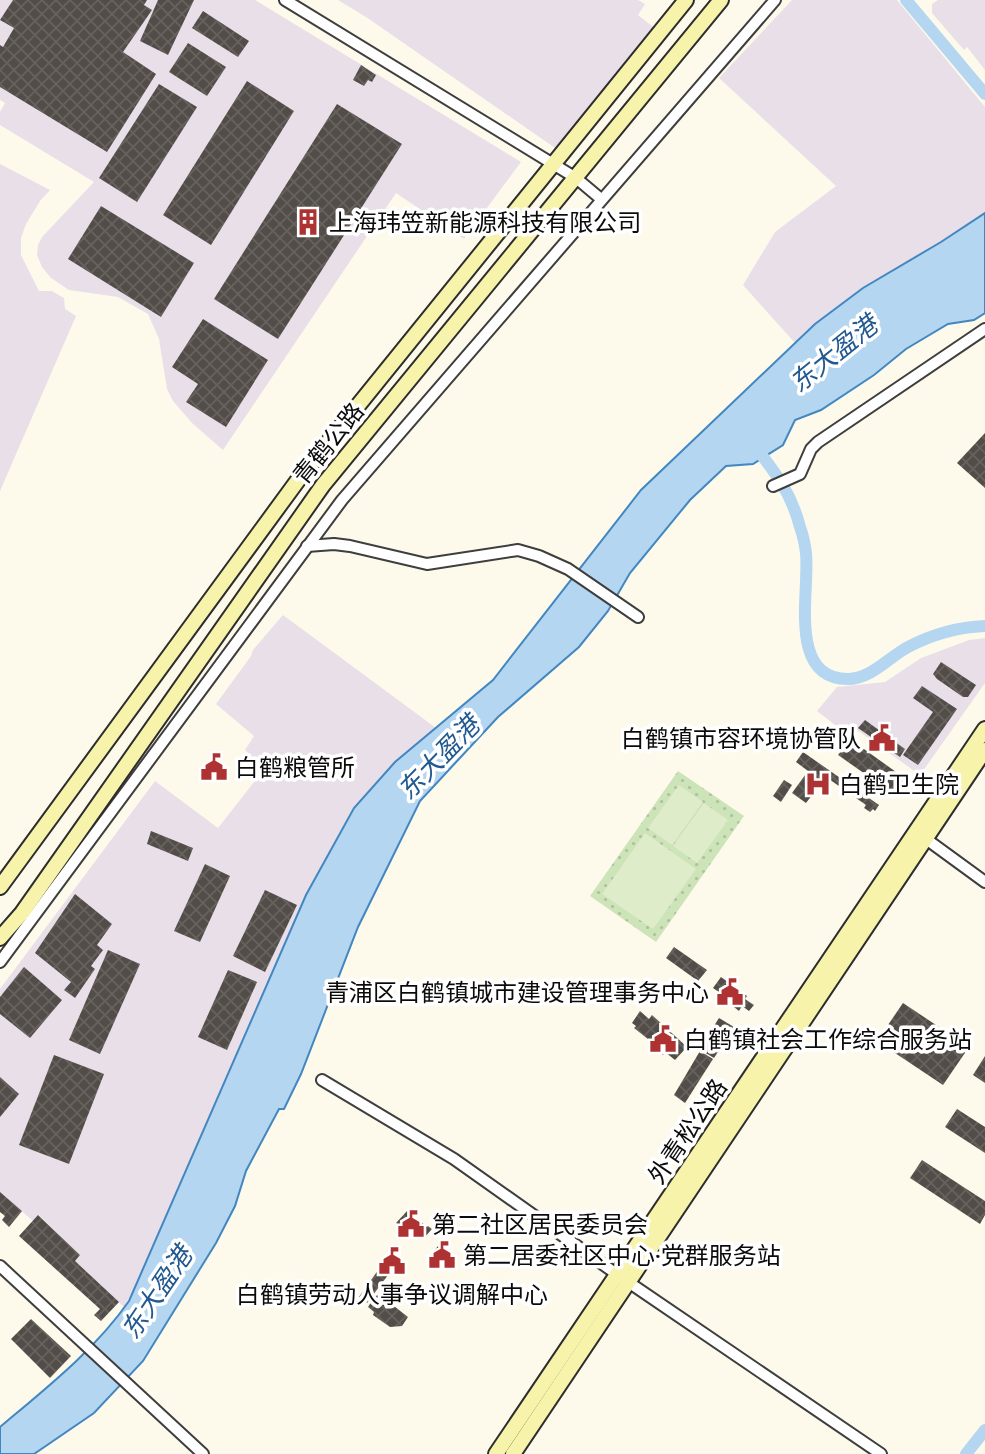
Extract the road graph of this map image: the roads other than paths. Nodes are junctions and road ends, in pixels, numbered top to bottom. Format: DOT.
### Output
graph roads {
  1 [pos="285,0"];
  2 [pos="686,0"];
  3 [pos="721,0"];
  4 [pos="775,0"];
  5 [pos="551,165"];
  6 [pos="576,178"];
  7 [pos="601,199"];
  8 [pos="985,329"];
  9 [pos="773,486"];
  10 [pos="307,546"];
  11 [pos="638,617"];
  12 [pos="985,729"];
  13 [pos="985,750"];
  14 [pos="921,835"];
  15 [pos="985,882"];
  16 [pos="0,887"];
  17 [pos="0,938"];
  18 [pos="0,962"];
  19 [pos="321,1080"];
  20 [pos="0,1266"];
  21 [pos="623,1279"];
  22 [pos="203,1454"];
  23 [pos="496,1454"];
  24 [pos="513,1454"];
  25 [pos="881,1454"];
  1 -- 5 [label="street"];
  2 -- 5 [label="main road, 青鹤公路"];
  3 -- 6 [label="main road, 青鹤公路"];
  4 -- 7 [label="street"];
  5 -- 6 [label="street"];
  5 -- 16 [label="main road, 青鹤公路"];
  6 -- 7 [label="street"];
  6 -- 17 [label="main road, 青鹤公路"];
  7 -- 10 [label="street"];
  8 -- 9 [label="street"];
  10 -- 11 [label="street"];
  10 -- 18 [label="street"];
  12 -- 14 [label="main road, 外青松公路"];
  13 -- 14 [label="main road, 外青松公路"];
  14 -- 15 [label="street"];
  14 -- 21 [label="main road, 外青松公路"];
  19 -- 21 [label="street"];
  20 -- 22 [label="street"];
  21 -- 23 [label="main road, 外青松公路"];
  21 -- 24 [label="main road, 外青松公路"];
  21 -- 25 [label="street"];
}
